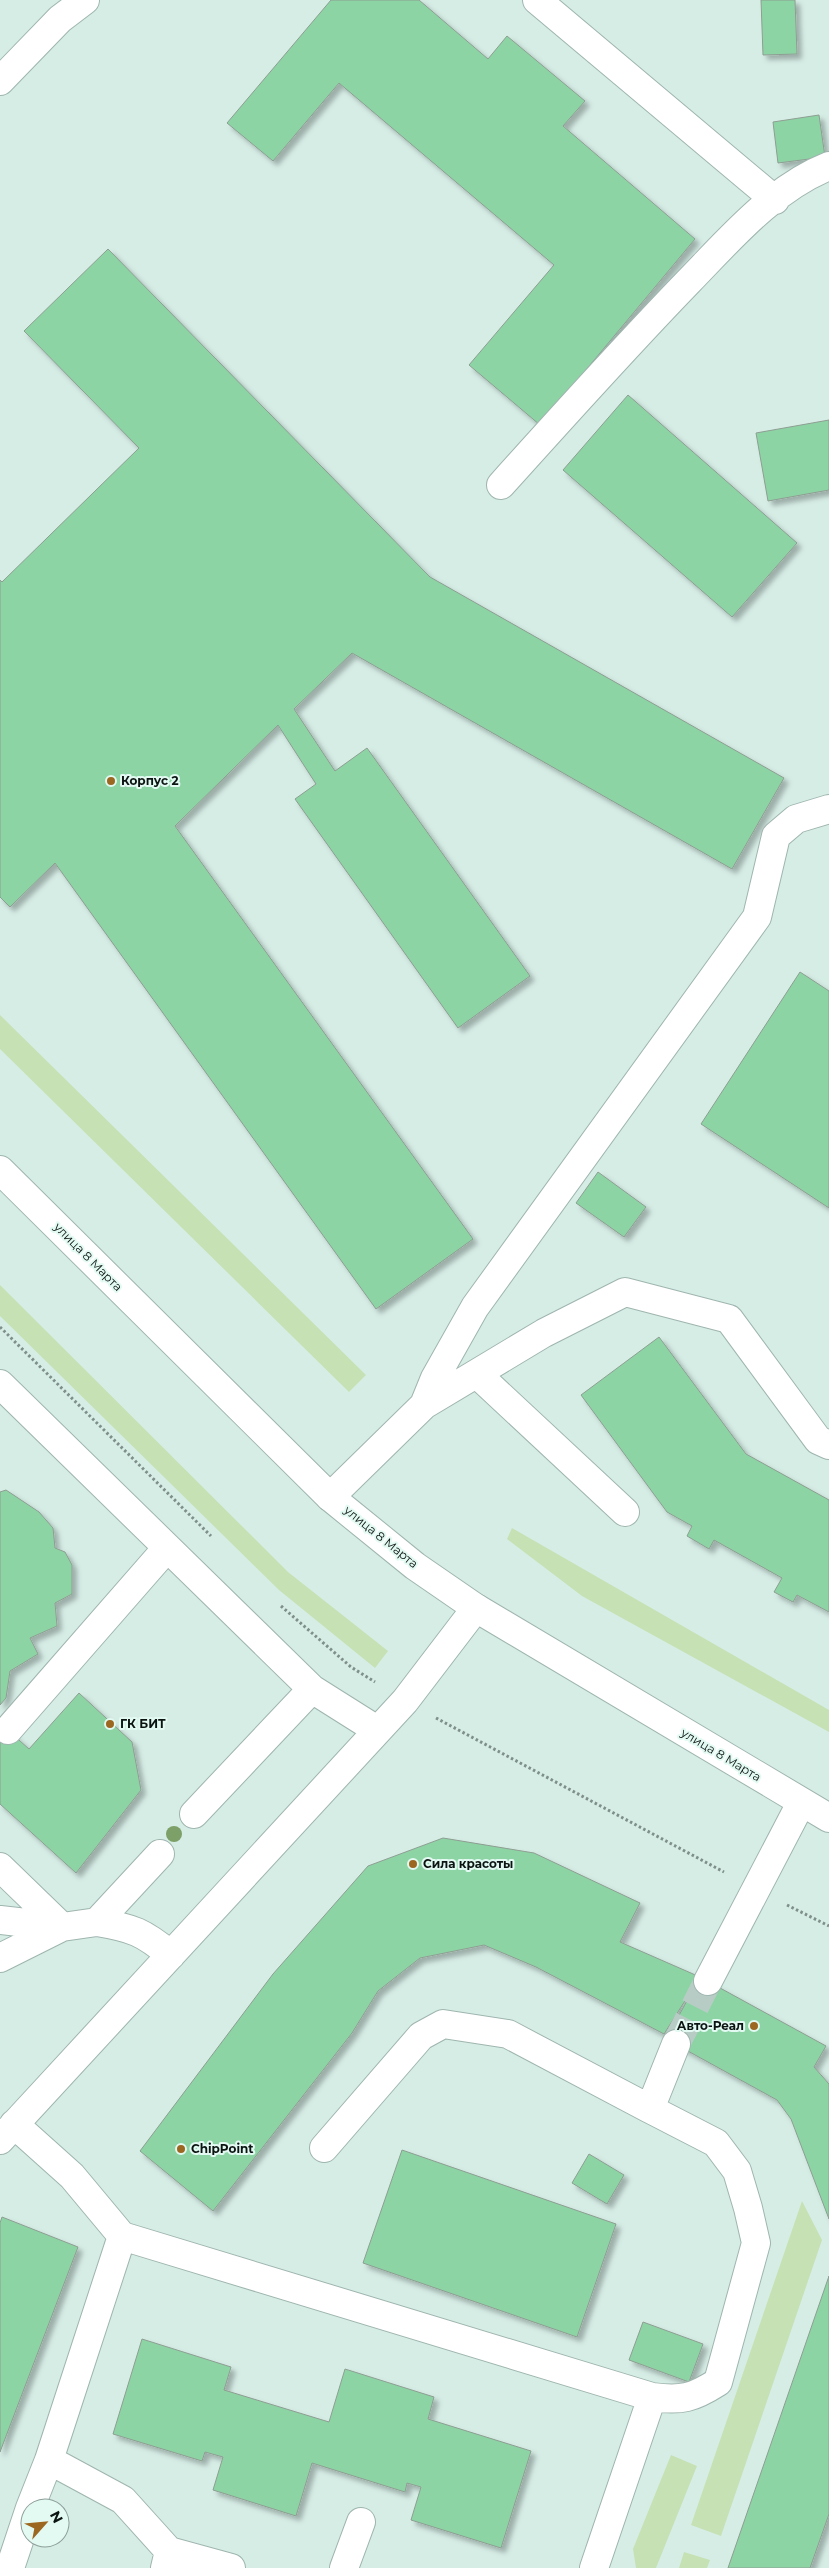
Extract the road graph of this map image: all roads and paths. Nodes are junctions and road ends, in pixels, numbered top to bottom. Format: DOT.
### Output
graph roads {
  1 [pos="85,0"];
  2 [pos="537,0"];
  3 [pos="0,81"];
  4 [pos="829,166"];
  5 [pos="774,200"];
  6 [pos="501,485"];
  7 [pos="829,809"];
  8 [pos="0,1170"];
  9 [pos="476,1374"];
  10 [pos="0,1384"];
  11 [pos="424,1405"];
  12 [pos="829,1445"];
  13 [pos="330,1497"];
  14 [pos="625,1512"];
  15 [pos="167,1548"];
  16 [pos="476,1608"];
  17 [pos="312,1689"];
  18 [pos="8,1730"];
  19 [pos="376,1730"];
  20 [pos="801,1803"];
  21 [pos="194,1814"];
  22 [pos="829,1818"];
  23 [pos="160,1854"];
  24 [pos="0,1867"];
  25 [pos="0,1920"];
  26 [pos="97,1922"];
  27 [pos="62,1928"];
  28 [pos="171,1955"];
  29 [pos="0,1958"];
  30 [pos="708,1981"];
  31 [pos="676,2044"];
  32 [pos="650,2109"];
  33 [pos="7,2132"];
  34 [pos="324,2148"];
  35 [pos="122,2236"];
  36 [pos="652,2397"];
  37 [pos="49,2460"];
  38 [pos="34,2498"];
  39 [pos="361,2522"];
  40 [pos="20,2538"];
  41 [pos="167,2560"];
  42 [pos="10,2568"];
  43 [pos="232,2568"];
  44 [pos="344,2568"];
  45 [pos="594,2568"];
  1 -- 3 [label="main road"];
  2 -- 5 [label="main road"];
  4 -- 5 [label="main road"];
  5 -- 6 [label="main road"];
  7 -- 11 [label="main road"];
  8 -- 13 [label="main road, улица 8 Марта"];
  9 -- 11 [label="main road"];
  9 -- 12 [label="main road"];
  9 -- 14 [label="main road"];
  10 -- 15 [label="main road"];
  11 -- 13 [label="main road"];
  13 -- 16 [label="main road, улица 8 Марта"];
  15 -- 17 [label="main road"];
  15 -- 18 [label="main road"];
  16 -- 19 [label="main road"];
  16 -- 20 [label="main road, улица 8 Марта"];
  17 -- 19 [label="main road"];
  17 -- 21 [label="main road"];
  19 -- 28 [label="main road"];
  20 -- 22 [label="main road, улица 8 Марта"];
  20 -- 30 [label="main road"];
  23 -- 26 [label="main road"];
  24 -- 27 [label="main road"];
  25 -- 27 [label="main road"];
  26 -- 27 [label="main road"];
  26 -- 28 [label="main road"];
  27 -- 29 [label="main road"];
  28 -- 33 [label="main road"];
  31 -- 32 [label="main road"];
  32 -- 34 [label="main road"];
  32 -- 36 [label="main road"];
  33 -- 35 [label="main road"];
  35 -- 36 [label="main road"];
  35 -- 37 [label="main road"];
  36 -- 45 [label="main road"];
  37 -- 38 [label="main road"];
  37 -- 41 [label="main road"];
  39 -- 44 [label="main road"];
  40 -- 42 [label="main road"];
  41 -- 43 [label="main road"];
}
